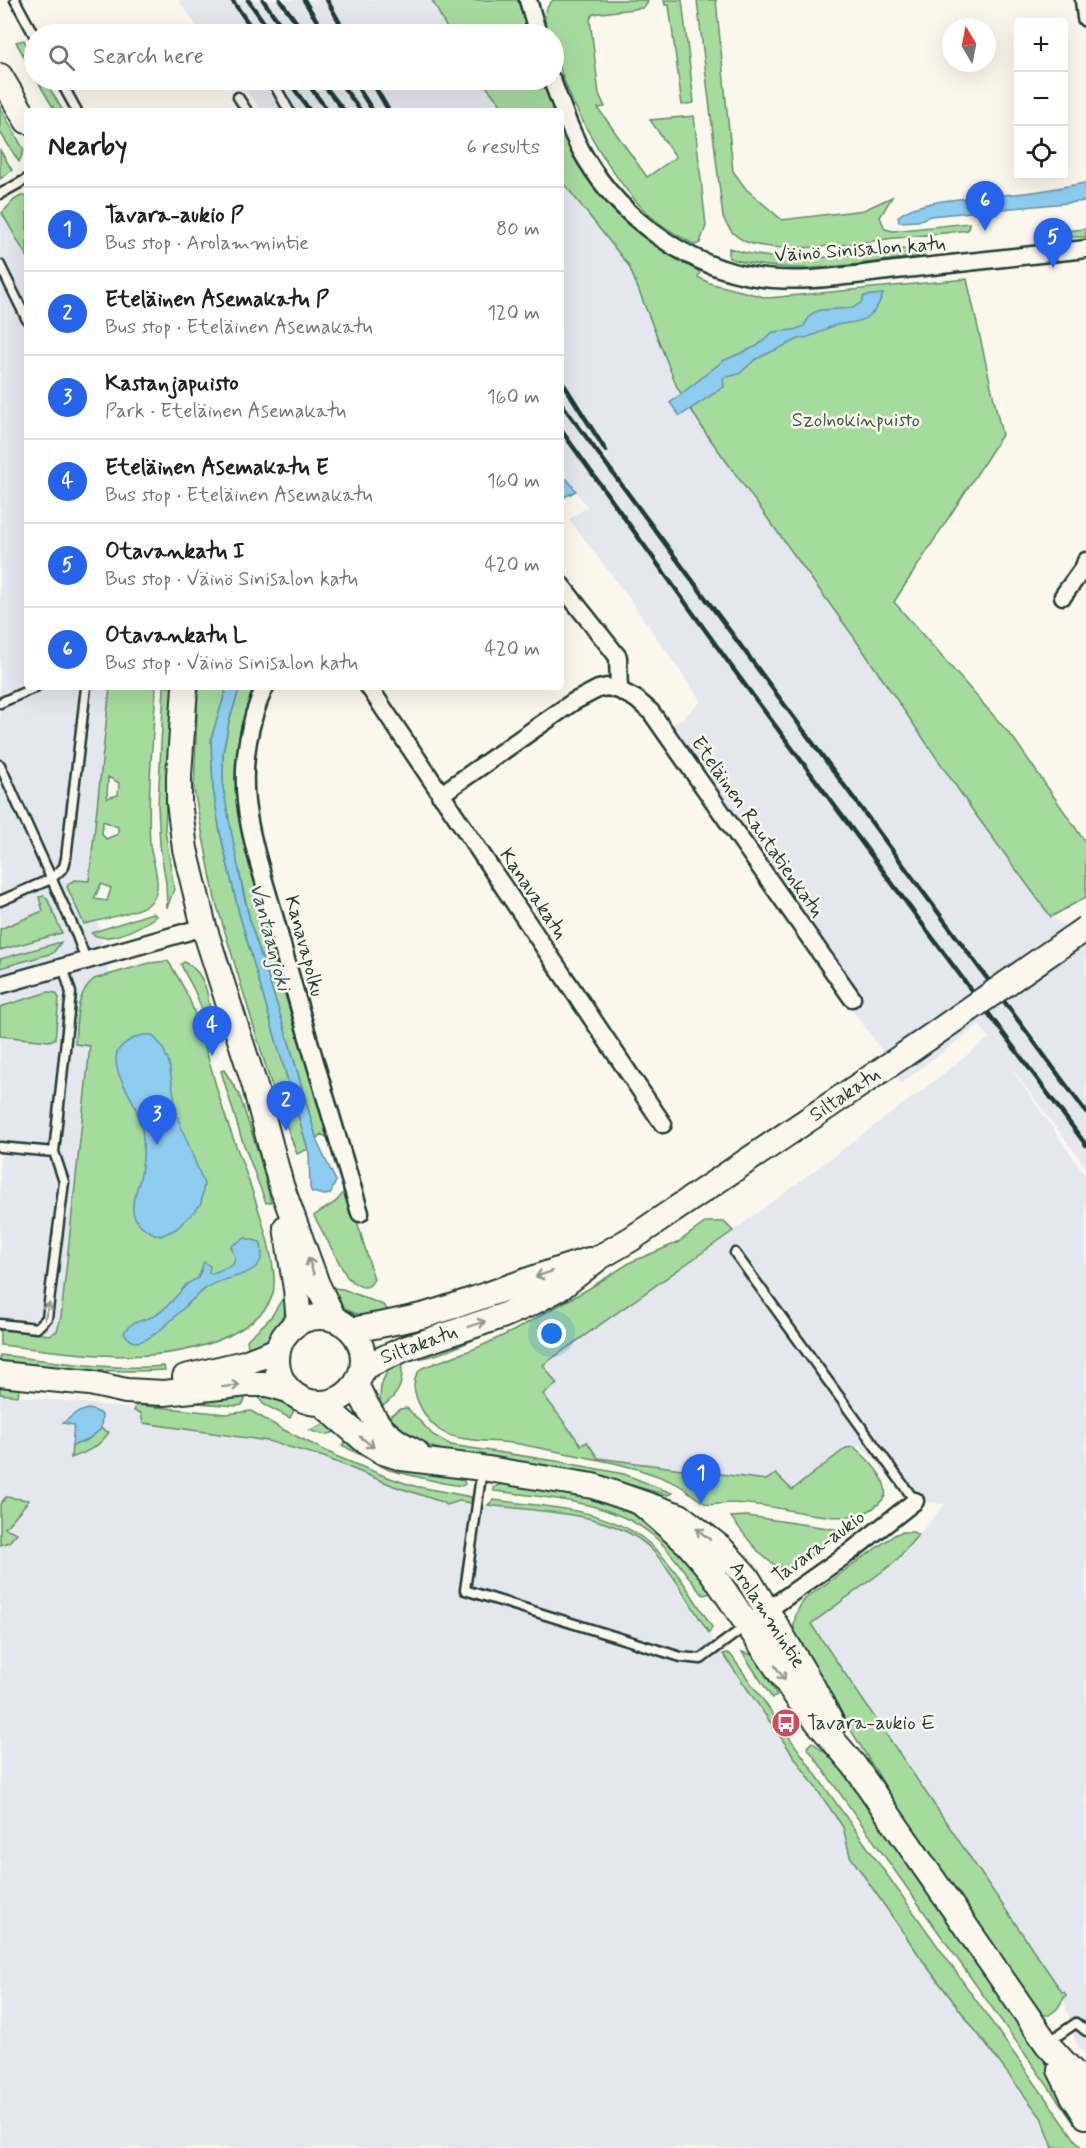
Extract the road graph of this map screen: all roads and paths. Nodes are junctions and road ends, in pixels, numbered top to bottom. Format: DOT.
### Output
graph roads {
  1 [pos="15,0"];
  2 [pos="528,0"];
  3 [pos="1084,0"];
  4 [pos="1086,18"];
  5 [pos="28,24"];
  6 [pos="535,24"];
  7 [pos="0,76"];
  8 [pos="65,90"];
  9 [pos="277,90"];
  10 [pos="556,90"];
  11 [pos="238,97"];
  12 [pos="75,108"];
  13 [pos="245,108"];
  14 [pos="287,108"];
  15 [pos="563,108"];
  16 [pos="564,112"];
  17 [pos="24,116"];
  18 [pos="24,181"];
  19 [pos="0,194"];
  20 [pos="1086,249"];
  21 [pos="0,265"];
  22 [pos="24,314"];
  23 [pos="1086,561"];
  24 [pos="564,589"];
  25 [pos="1063,596"];
  26 [pos="29,690"];
  27 [pos="86,690"];
  28 [pos="185,690"];
  29 [pos="264,690"];
  30 [pos="371,690"];
  31 [pos="619,690"];
  32 [pos="0,703"];
  33 [pos="0,765"];
  34 [pos="440,795"];
  35 [pos="51,879"];
  36 [pos="0,901"];
  37 [pos="204,927"];
  38 [pos="1086,928"];
  39 [pos="86,960"];
  40 [pos="63,966"];
  41 [pos="0,985"];
  42 [pos="852,998"];
  43 [pos="663,1124"];
  44 [pos="0,1147"];
  45 [pos="54,1152"];
  46 [pos="281,1185"];
  47 [pos="360,1213"];
  48 [pos="735,1253"];
  49 [pos="600,1257"];
  50 [pos="299,1322"];
  51 [pos="0,1324"];
  52 [pos="343,1325"];
  53 [pos="278,1350"];
  54 [pos="0,1374"];
  55 [pos="360,1376"];
  56 [pos="90,1383"];
  57 [pos="288,1390"];
  58 [pos="322,1404"];
  59 [pos="434,1461"];
  60 [pos="482,1467"];
  61 [pos="915,1501"];
  62 [pos="641,1503"];
  63 [pos="767,1610"];
  64 [pos="747,1624"];
  65 [pos="854,1765"];
  66 [pos="1086,2031"];
  67 [pos="1047,2044"];
  68 [pos="1086,2086"];
  69 [pos="1086,2116"];
  1 -- 5 [label="lane"];
  2 -- 6 [label="street"];
  3 -- 4 [label="street"];
  7 -- 17 [label="street"];
  8 -- 12 [label="lane"];
  9 -- 14 [label="lane"];
  10 -- 15 [label="street, Väinö Sinisalon katu"];
  11 -- 13 [label="lane"];
  16 -- 20 [label="street, Väinö Sinisalon katu"];
  18 -- 19 [label="lane"];
  21 -- 22 [label="lane"];
  23 -- 25 [label="street"];
  24 -- 31 [label="street"];
  26 -- 32 [label="lane"];
  27 -- 35 [label="lane"];
  28 -- 37 [label="street"];
  29 -- 47 [label="street, Kanavapolku"];
  30 -- 34 [label="street, Kanavakatu"];
  31 -- 34 [label="street"];
  31 -- 42 [label="street, Eteläinen Rautatienkatu"];
  33 -- 35 [label="lane"];
  34 -- 43 [label="street, Kanavakatu"];
  35 -- 36 [label="lane"];
  35 -- 39 [label="lane"];
  37 -- 39 [label="street"];
  37 -- 46 [label="street"];
  38 -- 49 [label="street, Siltakatu, bridge"];
  39 -- 40 [label="street"];
  40 -- 41 [label="street"];
  40 -- 45 [label="lane"];
  44 -- 45 [label="lane"];
  51 -- 45 [label="lane, one-way"];
  46 -- 50 [label="street"];
  52 -- 46 [label="street, one-way"];
  48 -- 61 [label="lane"];
  49 -- 52 [label="street, Siltakatu, one-way"];
  55 -- 49 [label="street, Siltakatu, one-way"];
  50 -- 52 [label="street"];
  50 -- 53 [label="street"];
  52 -- 55 [label="street"];
  53 -- 56 [label="street"];
  53 -- 57 [label="street"];
  54 -- 56 [label="street"];
  55 -- 58 [label="street"];
  55 -- 59 [label="street, Arolammintie"];
  56 -- 57 [label="street, one-way"];
  57 -- 58 [label="street"];
  58 -- 59 [label="street, Arolammintie, one-way"];
  59 -- 60 [label="street, Arolammintie"];
  60 -- 62 [label="street, Arolammintie"];
  60 -- 64 [label="lane"];
  61 -- 63 [label="street, Tavara-aukio"];
  63 -- 62 [label="street, Arolammintie, one-way"];
  62 -- 64 [label="street, Arolammintie"];
  63 -- 64 [label="street, Tavara-aukio"];
  63 -- 65 [label="street, Arolammintie"];
  64 -- 65 [label="street, Arolammintie, one-way"];
  65 -- 67 [label="street, Arolammintie"];
  66 -- 67 [label="lane"];
  67 -- 68 [label="street, Arolammintie"];
  67 -- 69 [label="street, Arolammintie"];
}
